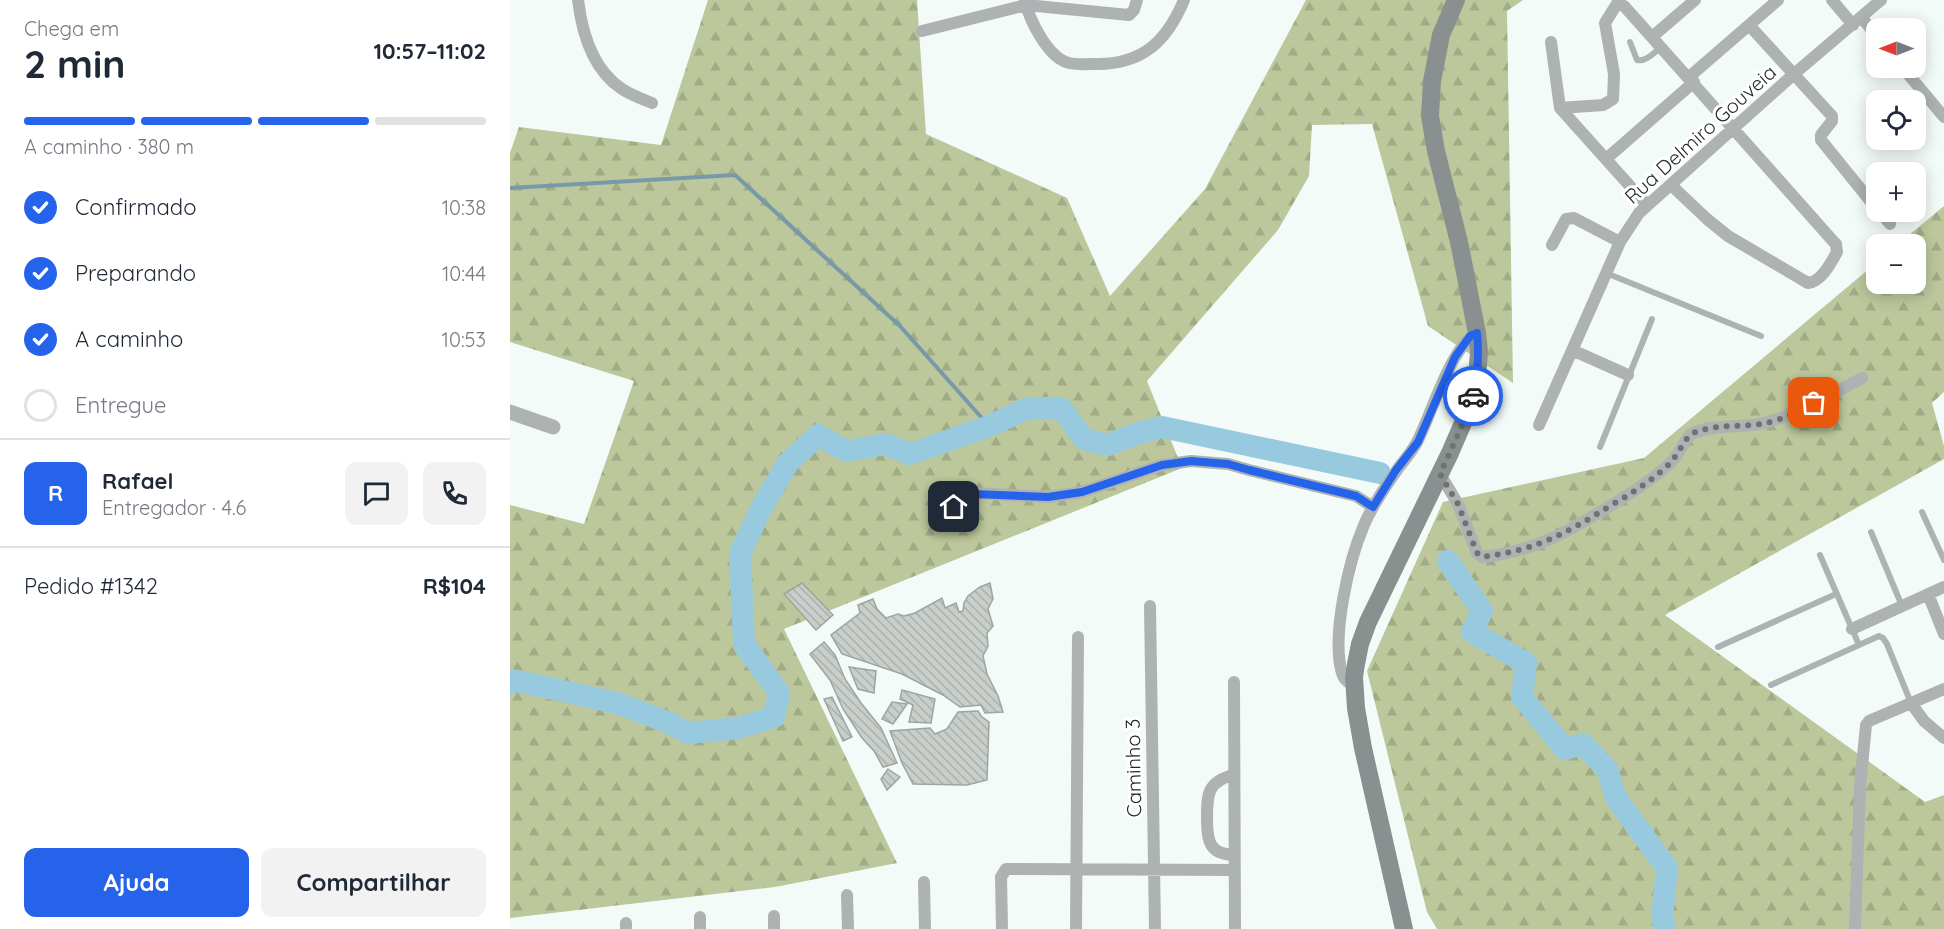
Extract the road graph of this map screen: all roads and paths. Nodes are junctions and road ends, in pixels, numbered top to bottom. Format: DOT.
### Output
graph roads {
  1 [pos="578,0"];
  2 [pos="1137,0"];
  3 [pos="1184,0"];
  4 [pos="1456,0"];
  5 [pos="1695,0"];
  6 [pos="1778,0"];
  7 [pos="1832,0"];
  8 [pos="1881,0"];
  9 [pos="1025,3"];
  10 [pos="1857,21"];
  11 [pos="1749,25"];
  12 [pos="1866,28"];
  13 [pos="922,31"];
  14 [pos="1652,37"];
  15 [pos="1551,42"];
  16 [pos="1630,42"];
  17 [pos="1661,47"];
  18 [pos="1794,74"];
  19 [pos="1911,78"];
  20 [pos="1691,80"];
  21 [pos="652,103"];
  22 [pos="1560,108"];
  23 [pos="1944,117"];
  24 [pos="1734,128"];
  25 [pos="1606,159"];
  26 [pos="1671,185"];
  27 [pos="1866,196"];
  28 [pos="1647,205"];
  29 [pos="1620,242"];
  30 [pos="1552,245"];
  31 [pos="1606,272"];
  32 [pos="1652,319"];
  33 [pos="1477,333"];
  34 [pos="1761,336"];
  35 [pos="1572,350"];
  36 [pos="1628,375"];
  37 [pos="1862,378"];
  38 [pos="510,412"];
  39 [pos="1539,425"];
  40 [pos="553,427"];
  41 [pos="1600,447"];
  42 [pos="1440,474"];
  43 [pos="954,507"];
  44 [pos="1373,507"];
  45 [pos="1922,512"];
  46 [pos="1871,532"];
  47 [pos="1820,555"];
  48 [pos="1944,560"];
  49 [pos="1944,586"];
  50 [pos="1836,594"];
  51 [pos="1928,594"];
  52 [pos="1150,606"];
  53 [pos="1902,606"];
  54 [pos="1852,629"];
  55 [pos="1944,634"];
  56 [pos="1078,637"];
  57 [pos="1859,645"];
  58 [pos="1718,647"];
  59 [pos="1234,682"];
  60 [pos="1354,686"];
  61 [pos="1771,686"];
  62 [pos="1944,689"];
  63 [pos="1911,703"];
  64 [pos="1944,738"];
  65 [pos="1234,775"];
  66 [pos="1234,855"];
  67 [pos="1077,869"];
  68 [pos="1154,869"];
  69 [pos="1234,870"];
  70 [pos="924,882"];
  71 [pos="847,896"];
  72 [pos="1404,920"];
  73 [pos="848,929"];
  74 [pos="925,929"];
  75 [pos="1002,929"];
  76 [pos="1076,929"];
  77 [pos="1155,929"];
  78 [pos="1235,929"];
  79 [pos="1855,929"];
  1 -- 21 [label="street"];
  2 -- 9 [label="street"];
  3 -- 9 [label="street"];
  4 -- 33 [label="main road"];
  5 -- 14 [label="street"];
  6 -- 11 [label="street"];
  7 -- 10 [label="street"];
  8 -- 10 [label="street, Rua Delmiro Gouveia"];
  9 -- 13 [label="street"];
  10 -- 12 [label="street"];
  10 -- 18 [label="street, Rua Delmiro Gouveia"];
  11 -- 18 [label="street"];
  11 -- 20 [label="street"];
  14 -- 17 [label="street"];
  14 -- 22 [label="street"];
  15 -- 22 [label="street"];
  16 -- 17 [label="lane"];
  17 -- 20 [label="street"];
  18 -- 24 [label="street, Rua Delmiro Gouveia"];
  18 -- 27 [label="street"];
  19 -- 23 [label="street"];
  20 -- 24 [label="street"];
  20 -- 25 [label="street"];
  22 -- 25 [label="street"];
  24 -- 26 [label="street, Rua Delmiro Gouveia"];
  24 -- 26 [label="street"];
  25 -- 28 [label="street"];
  26 -- 28 [label="street, Rua Delmiro Gouveia"];
  28 -- 29 [label="street, Rua Delmiro Gouveia"];
  29 -- 30 [label="street"];
  29 -- 31 [label="street, Rua Delmiro Gouveia"];
  31 -- 34 [label="lane"];
  31 -- 35 [label="street, Rua Delmiro Gouveia"];
  32 -- 36 [label="lane"];
  33 -- 42 [label="main road"];
  33 -- 44 [label="street"];
  35 -- 36 [label="street"];
  35 -- 39 [label="street, Rua Delmiro Gouveia"];
  36 -- 41 [label="lane"];
  37 -- 42 [label="street"];
  38 -- 40 [label="street"];
  42 -- 60 [label="main road"];
  43 -- 44 [label="street"];
  44 -- 60 [label="street"];
  45 -- 48 [label="lane"];
  46 -- 53 [label="lane"];
  47 -- 50 [label="lane"];
  49 -- 51 [label="street"];
  50 -- 54 [label="lane"];
  50 -- 58 [label="lane"];
  51 -- 53 [label="street"];
  51 -- 55 [label="street"];
  52 -- 68 [label="street, Caminho 3"];
  53 -- 54 [label="street"];
  54 -- 57 [label="lane"];
  56 -- 67 [label="street"];
  57 -- 61 [label="lane"];
  57 -- 63 [label="lane"];
  59 -- 65 [label="street"];
  60 -- 72 [label="main road"];
  62 -- 63 [label="street"];
  63 -- 64 [label="street"];
  63 -- 79 [label="street"];
  65 -- 66 [label="street"];
  65 -- 66 [label="street"];
  66 -- 69 [label="street"];
  67 -- 68 [label="street"];
  67 -- 75 [label="street"];
  67 -- 76 [label="street"];
  68 -- 69 [label="street"];
  68 -- 77 [label="street, Caminho 3"];
  69 -- 78 [label="street"];
  70 -- 74 [label="street"];
  71 -- 73 [label="street"];
}
